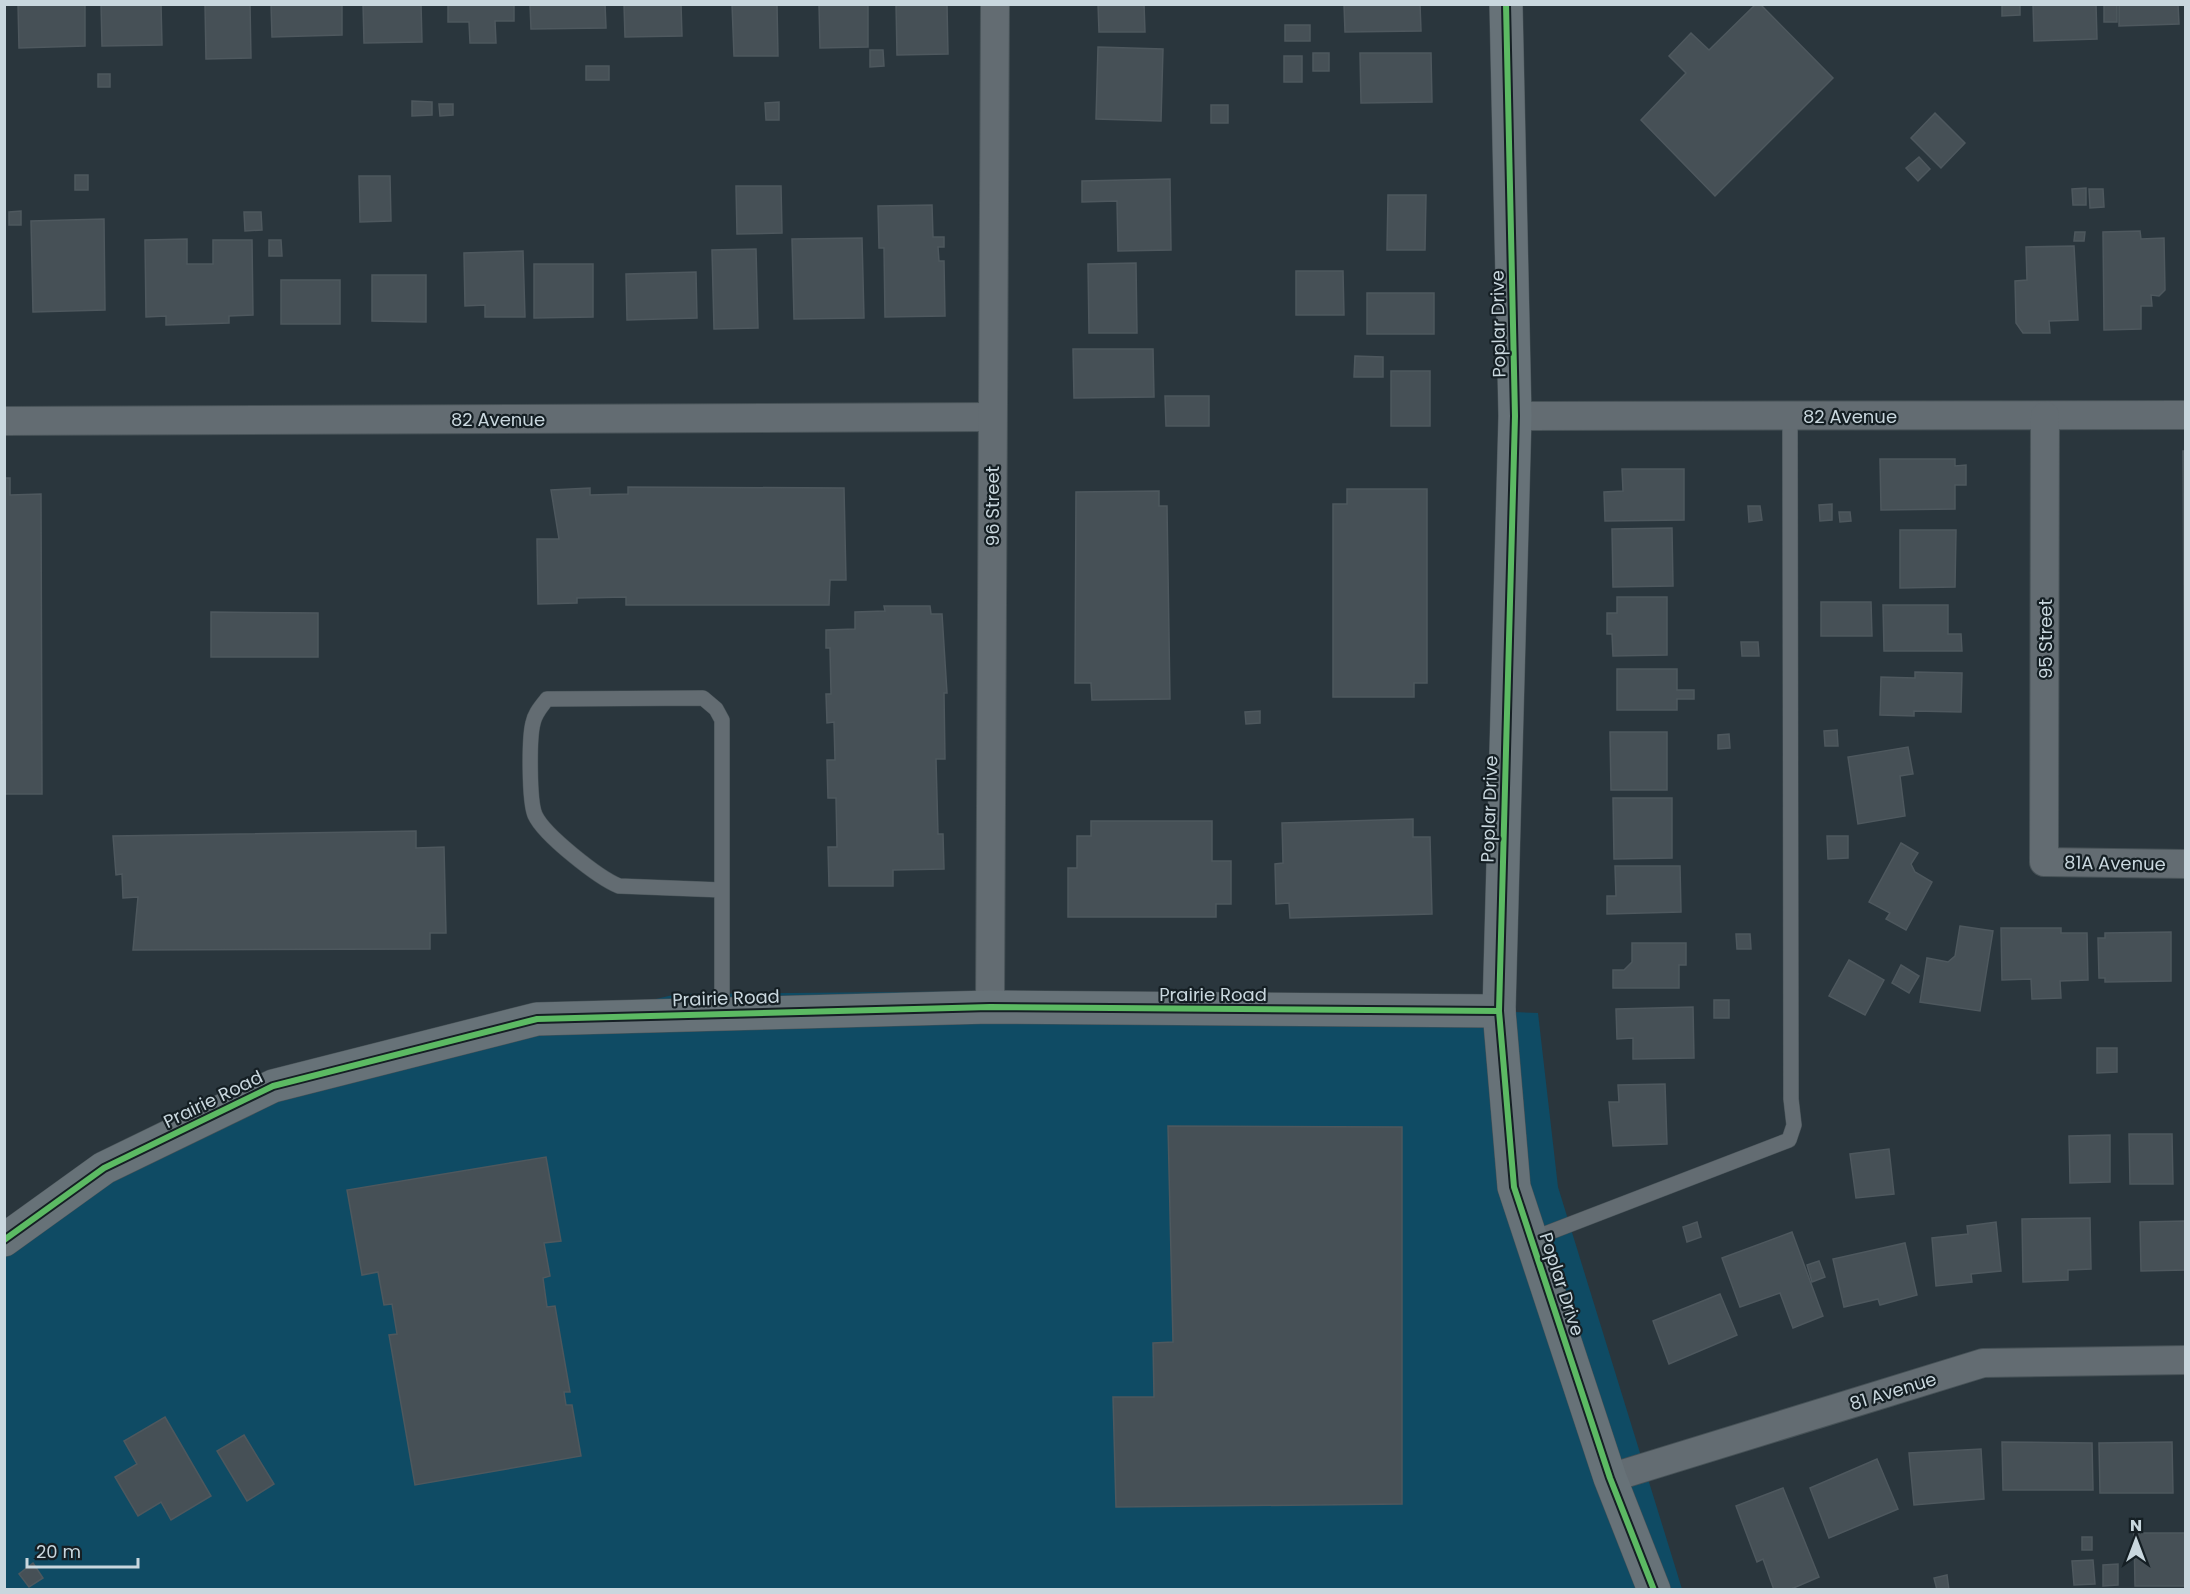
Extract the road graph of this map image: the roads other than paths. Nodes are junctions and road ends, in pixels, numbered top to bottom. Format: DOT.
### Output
graph roads {
  1 [pos="995,4"];
  2 [pos="1506,4"];
  3 [pos="2186,415"];
  4 [pos="1515,416"];
  5 [pos="1790,416"];
  6 [pos="2045,416"];
  7 [pos="992,417"];
  8 [pos="4,421"];
  9 [pos="2044,862"];
  10 [pos="2186,864"];
  11 [pos="722,890"];
  12 [pos="990,1007"];
  13 [pos="1499,1011"];
  14 [pos="722,1013"];
  15 [pos="1532,1239"];
  16 [pos="4,1240"];
  17 [pos="2186,1360"];
  18 [pos="1610,1478"];
  19 [pos="1654,1590"];
  1 -- 7 [label="street, 96 Street"];
  2 -- 4 [label="street, Poplar Drive"];
  3 -- 6 [label="street, 82 Avenue"];
  4 -- 5 [label="street, 82 Avenue"];
  4 -- 13 [label="street, Poplar Drive"];
  5 -- 6 [label="street, 82 Avenue"];
  5 -- 15 [label="lane"];
  6 -- 9 [label="street, 95 Street"];
  7 -- 8 [label="street, 82 Avenue"];
  7 -- 12 [label="street, 96 Street"];
  9 -- 10 [label="street, 81A Avenue"];
  11 -- 11 [label="lane"];
  11 -- 14 [label="lane"];
  12 -- 13 [label="street, Prairie Road"];
  12 -- 14 [label="street, Prairie Road"];
  13 -- 15 [label="street, Poplar Drive"];
  14 -- 16 [label="street, Prairie Road"];
  15 -- 18 [label="street, Poplar Drive"];
  17 -- 18 [label="street, 81 Avenue"];
  18 -- 19 [label="street, Poplar Drive"];
}
